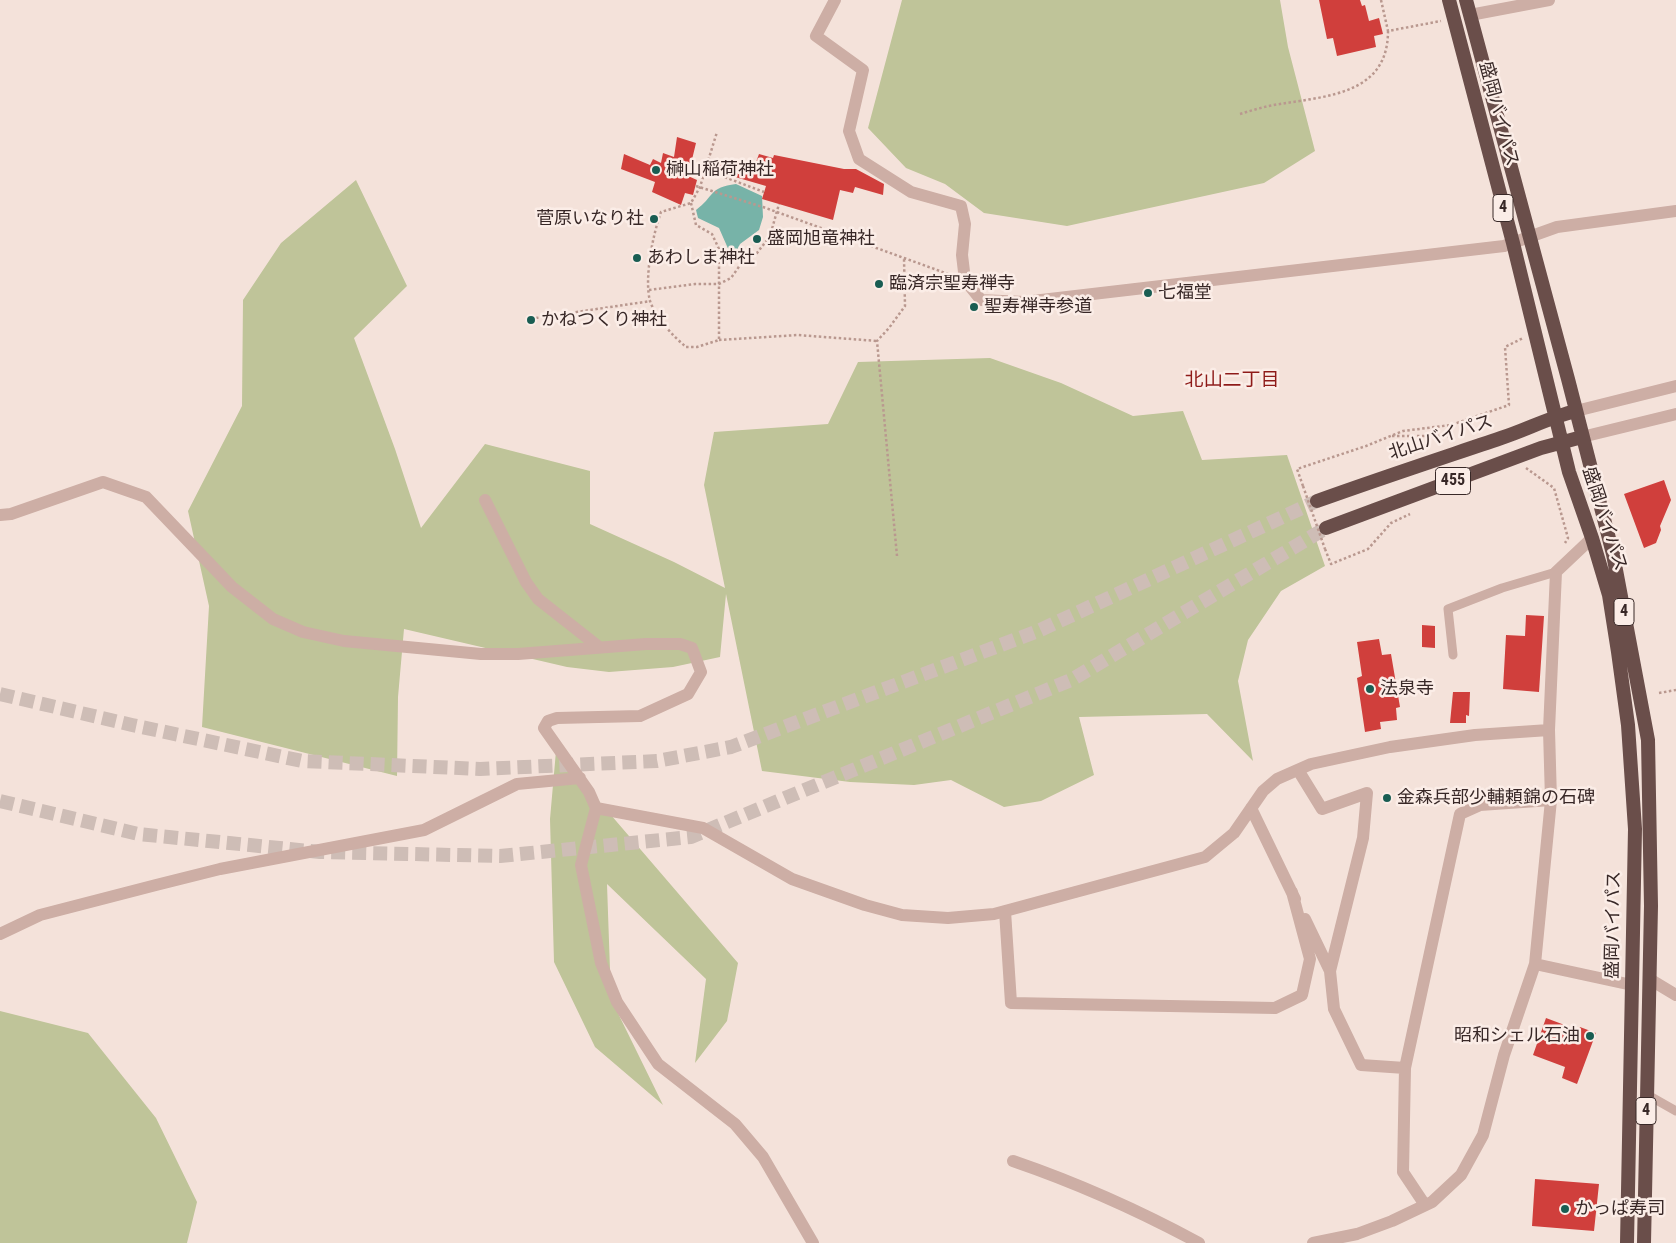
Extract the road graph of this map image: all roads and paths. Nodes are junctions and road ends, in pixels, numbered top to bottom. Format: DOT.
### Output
graph roads {
  1 [pos="835,0"];
  2 [pos="1381,0"];
  3 [pos="1449,0"];
  4 [pos="1466,0"];
  5 [pos="1549,0"];
  6 [pos="1470,16"];
  7 [pos="1445,20"];
  8 [pos="1388,31"];
  9 [pos="1240,114"];
  10 [pos="717,132"];
  11 [pos="706,170"];
  12 [pos="696,186"];
  13 [pos="700,187"];
  14 [pos="764,192"];
  15 [pos="691,203"];
  16 [pos="779,204"];
  17 [pos="1676,211"];
  18 [pos="777,212"];
  19 [pos="1530,238"];
  20 [pos="1513,243"];
  21 [pos="904,258"];
  22 [pos="964,280"];
  23 [pos="720,284"];
  24 [pos="649,290"];
  25 [pos="650,301"];
  26 [pos="536,318"];
  27 [pos="1527,336"];
  28 [pos="719,340"];
  29 [pos="877,341"];
  30 [pos="1676,386"];
  31 [pos="1576,411"];
  32 [pos="1676,414"];
  33 [pos="1554,416"];
  34 [pos="1389,436"];
  35 [pos="1453,436"];
  36 [pos="1582,437"];
  37 [pos="1561,442"];
  38 [pos="1517,472"];
  39 [pos="485,500"];
  40 [pos="1317,502"];
  41 [pos="1416,511"];
  42 [pos="0,515"];
  43 [pos="1326,528"];
  44 [pos="1592,538"];
  45 [pos="1564,545"];
  46 [pos="897,556"];
  47 [pos="1556,572"];
  48 [pos="599,647"];
  49 [pos="1453,655"];
  50 [pos="1676,690"];
  51 [pos="1659,692"];
  52 [pos="1549,730"];
  53 [pos="1298,770"];
  54 [pos="580,778"];
  55 [pos="1551,800"];
  56 [pos="596,808"];
  57 [pos="1251,808"];
  58 [pos="1292,892"];
  59 [pos="1005,911"];
  60 [pos="0,934"];
  61 [pos="1535,964"];
  62 [pos="1330,972"];
  63 [pos="1651,980"];
  64 [pos="1632,985"];
  65 [pos="1676,995"];
  66 [pos="1405,1068"];
  67 [pos="1646,1094"];
  68 [pos="1676,1112"];
  69 [pos="1012,1160"];
  70 [pos="1425,1205"];
  71 [pos="812,1243"];
  72 [pos="1199,1243"];
  73 [pos="1313,1243"];
  74 [pos="1627,1243"];
  75 [pos="1644,1243"];
  1 -- 22 [label="street"];
  2 -- 8 [label="path"];
  3 -- 20 [label="highway, 盛岡バイパス / 4"];
  4 -- 6 [label="highway, 盛岡バイパス / 4"];
  5 -- 6 [label="street"];
  6 -- 19 [label="highway, 盛岡バイパス / 4"];
  7 -- 8 [label="path"];
  8 -- 9 [label="path"];
  10 -- 11 [label="path"];
  11 -- 13 [label="path"];
  11 -- 14 [label="path"];
  12 -- 13 [label="path"];
  13 -- 15 [label="path"];
  13 -- 18 [label="path"];
  15 -- 23 [label="path"];
  15 -- 24 [label="path"];
  16 -- 18 [label="path"];
  17 -- 19 [label="street"];
  18 -- 21 [label="path"];
  18 -- 23 [label="path"];
  19 -- 20 [label="street"];
  19 -- 31 [label="highway, 盛岡バイパス / 4"];
  20 -- 22 [label="street"];
  20 -- 33 [label="highway, 盛岡バイパス / 4"];
  21 -- 22 [label="path"];
  21 -- 29 [label="path"];
  23 -- 24 [label="path"];
  23 -- 28 [label="path"];
  24 -- 25 [label="path"];
  25 -- 26 [label="path"];
  25 -- 28 [label="path"];
  27 -- 34 [label="path"];
  28 -- 29 [label="path"];
  29 -- 46 [label="path"];
  30 -- 31 [label="street"];
  31 -- 33 [label="highway, 北山バイパス / 455"];
  31 -- 36 [label="highway, 盛岡バイパス / 4"];
  32 -- 36 [label="street"];
  33 -- 37 [label="highway, 盛岡バイパス / 4"];
  33 -- 40 [label="highway, 北山バイパス / 455"];
  34 -- 35 [label="path"];
  34 -- 41 [label="path, bridge"];
  36 -- 37 [label="highway, 455"];
  36 -- 63 [label="highway, 盛岡バイパス / 4"];
  37 -- 43 [label="highway, 455"];
  37 -- 44 [label="highway, 盛岡バイパス / 4"];
  38 -- 45 [label="path"];
  39 -- 48 [label="street"];
  42 -- 48 [label="street"];
  44 -- 47 [label="street"];
  44 -- 64 [label="highway, 盛岡バイパス / 4"];
  47 -- 49 [label="lane"];
  47 -- 52 [label="street"];
  48 -- 54 [label="street"];
  50 -- 51 [label="path"];
  52 -- 53 [label="street"];
  52 -- 55 [label="street"];
  53 -- 57 [label="street"];
  53 -- 62 [label="street"];
  54 -- 56 [label="street"];
  54 -- 60 [label="street"];
  55 -- 61 [label="street"];
  55 -- 66 [label="street"];
  56 -- 59 [label="street"];
  56 -- 71 [label="street"];
  57 -- 58 [label="street"];
  57 -- 59 [label="street"];
  58 -- 59 [label="street"];
  58 -- 62 [label="street"];
  61 -- 64 [label="street"];
  61 -- 70 [label="street"];
  62 -- 66 [label="street"];
  63 -- 65 [label="street"];
  63 -- 67 [label="highway, 盛岡バイパス / 4"];
  64 -- 74 [label="highway, 盛岡バイパス / 4"];
  66 -- 70 [label="street"];
  67 -- 68 [label="lane"];
  67 -- 75 [label="highway, 盛岡バイパス / 4"];
  69 -- 72 [label="street"];
  70 -- 73 [label="street"];
}
